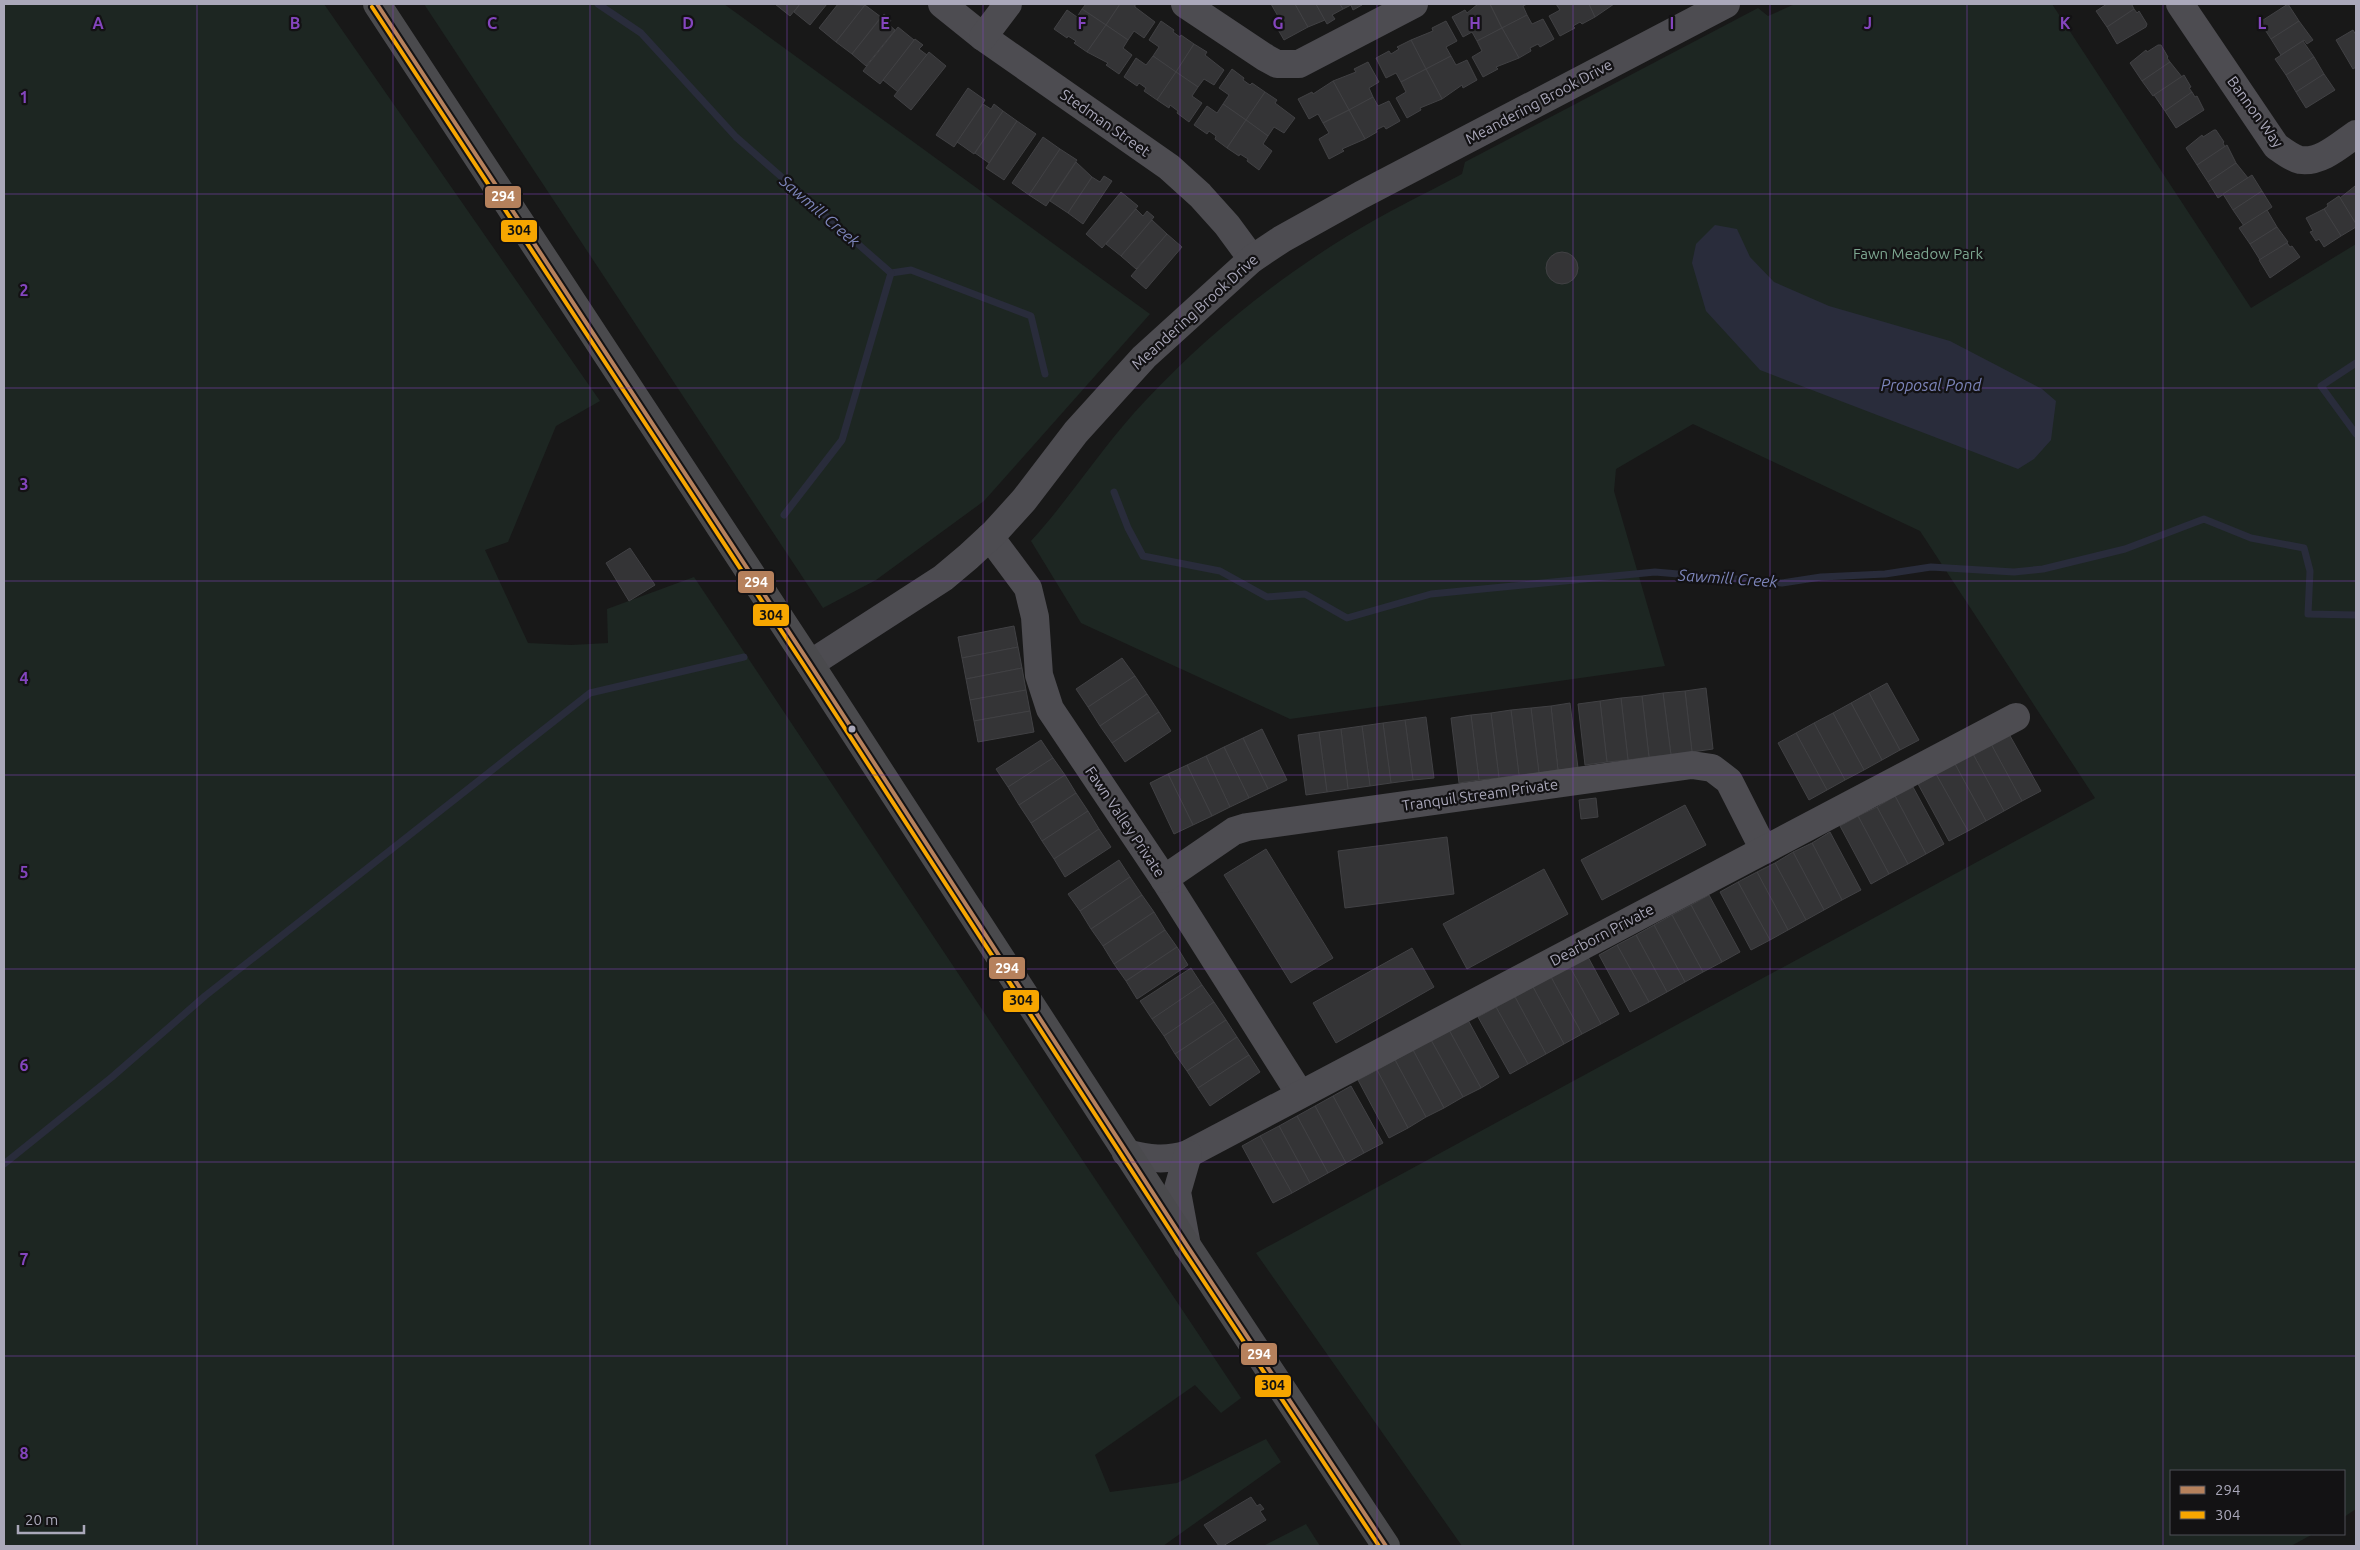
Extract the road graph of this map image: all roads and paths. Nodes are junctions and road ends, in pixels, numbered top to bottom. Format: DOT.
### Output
graph roads {
  1 [pos="377,4"];
  2 [pos="942,4"];
  3 [pos="1008,4"];
  4 [pos="1184,4"];
  5 [pos="1414,4"];
  6 [pos="1726,4"];
  7 [pos="2180,4"];
  8 [pos="983,37"];
  9 [pos="2356,134"];
  10 [pos="1252,260"];
  11 [pos="990,537"];
  12 [pos="810,664"];
  13 [pos="2016,717"];
  14 [pos="1764,850"];
  15 [pos="1164,879"];
  16 [pos="1300,1094"];
  17 [pos="1126,1153"];
  18 [pos="1188,1154"];
  19 [pos="1188,1247"];
  20 [pos="1386,1546"];
  1 -- 12 [label="main road"];
  2 -- 8 [label="street, Stedman Street"];
  3 -- 8 [label="street"];
  4 -- 5 [label="street"];
  6 -- 10 [label="street, Meandering Brook Drive"];
  7 -- 9 [label="street, Bannon Way"];
  8 -- 10 [label="street, Stedman Street"];
  10 -- 11 [label="street, Meandering Brook Drive"];
  11 -- 12 [label="street, Meandering Brook Drive"];
  11 -- 15 [label="street, Fawn Valley Private"];
  12 -- 17 [label="main road"];
  13 -- 14 [label="street, Dearborn Private"];
  14 -- 15 [label="street, Tranquil Stream Private"];
  14 -- 16 [label="street, Dearborn Private"];
  15 -- 16 [label="street, Fawn Valley Private"];
  16 -- 18 [label="street, Dearborn Private"];
  17 -- 18 [label="street, Dearborn Private"];
  17 -- 19 [label="main road"];
  18 -- 19 [label="street"];
  19 -- 20 [label="main road"];
}
